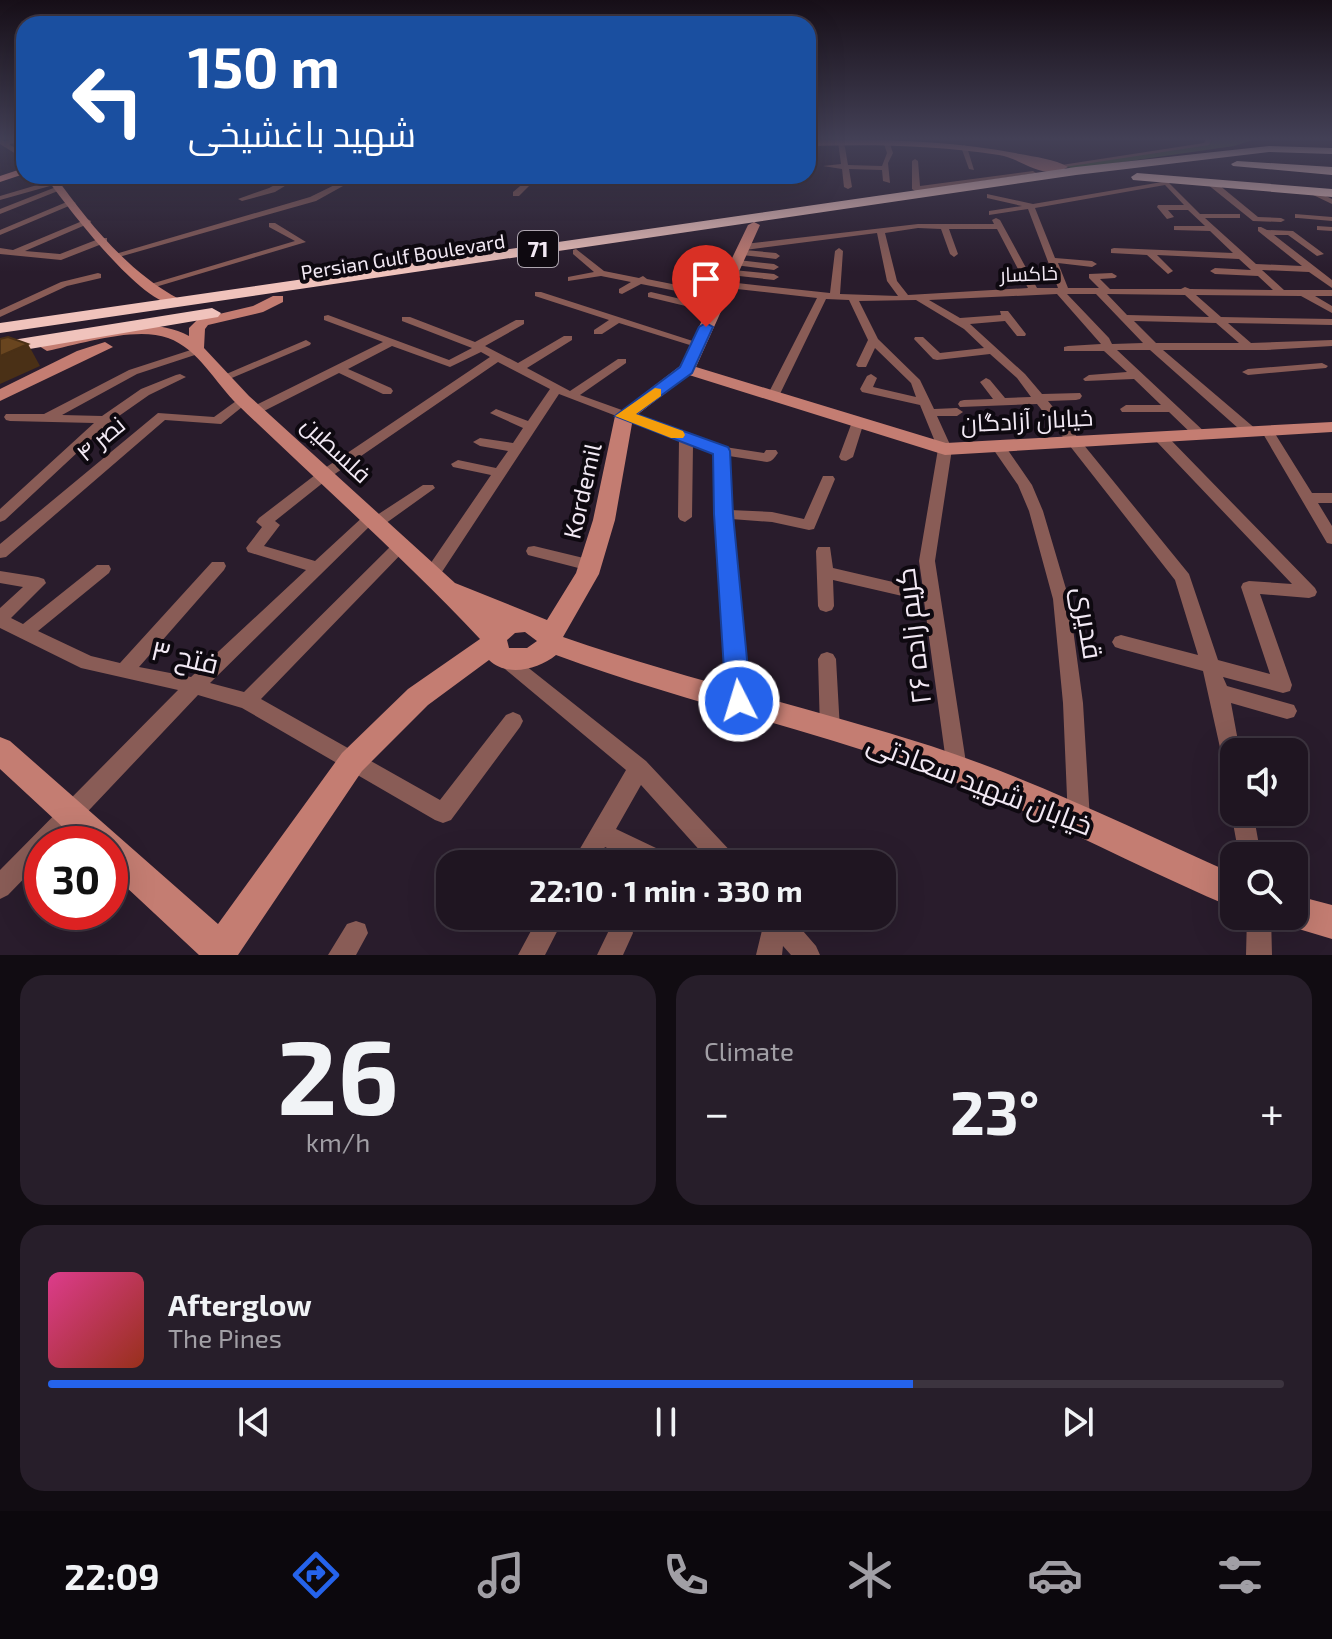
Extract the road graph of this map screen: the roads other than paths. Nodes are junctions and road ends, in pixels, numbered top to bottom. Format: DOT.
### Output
graph roads {
  1 [pos="1210,182"];
  2 [pos="847,183"];
  3 [pos="919,183"];
  4 [pos="966,183"];
  5 [pos="997,183"];
  6 [pos="1024,183"];
  7 [pos="1131,183"];
  8 [pos="1167,183"];
  9 [pos="1216,183"];
  10 [pos="47,184"];
  11 [pos="50,184"];
  12 [pos="56,184"];
  13 [pos="282,184"];
  14 [pos="342,184"];
  15 [pos="527,184"];
  16 [pos="848,187"];
  17 [pos="920,191"];
  18 [pos="1312,191"];
  19 [pos="1332,193"];
  20 [pos="516,194"];
  21 [pos="986,194"];
  22 [pos="0,198"];
  23 [pos="242,199"];
  24 [pos="1332,202"];
  25 [pos="72,203"];
  26 [pos="1030,205"];
  27 [pos="1190,208"];
  28 [pos="0,212"];
  29 [pos="992,213"];
  30 [pos="1198,216"];
  31 [pos="1237,216"];
  32 [pos="1298,216"];
  33 [pos="1332,219"];
  34 [pos="1281,220"];
  35 [pos="87,221"];
  36 [pos="1173,222"];
  37 [pos="272,225"];
  38 [pos="754,225"];
  39 [pos="944,225"];
  40 [pos="1000,227"];
  41 [pos="1320,228"];
  42 [pos="1212,229"];
  43 [pos="1332,229"];
  44 [pos="880,230"];
  45 [pos="0,233"];
  46 [pos="158,235"];
  47 [pos="1184,236"];
  48 [pos="1170,244"];
  49 [pos="110,247"];
  50 [pos="1113,250"];
  51 [pos="0,251"];
  52 [pos="839,251"];
  53 [pos="15,252"];
  54 [pos="576,252"];
  55 [pos="1149,252"];
  56 [pos="954,254"];
  57 [pos="1177,254"];
  58 [pos="1320,254"];
  59 [pos="776,256"];
  60 [pos="1241,256"];
  61 [pos="0,259"];
  62 [pos="1052,260"];
  63 [pos="1092,264"];
  64 [pos="1311,269"];
  65 [pos="1256,270"];
  66 [pos="1168,271"];
  67 [pos="1215,271"];
  68 [pos="774,272"];
  69 [pos="601,273"];
  70 [pos="732,275"];
  71 [pos="98,276"];
  72 [pos="1112,276"];
  73 [pos="1327,278"];
  74 [pos="571,279"];
  75 [pos="643,279"];
  76 [pos="1332,285"];
  77 [pos="149,286"];
  78 [pos="1185,290"];
  79 [pos="622,291"];
  80 [pos="1034,291"];
  81 [pos="1062,291"];
  82 [pos="1102,291"];
  83 [pos="1281,292"];
  84 [pos="278,293"];
  85 [pos="1303,293"];
  86 [pos="1332,293"];
  87 [pos="538,294"];
  88 [pos="651,295"];
  89 [pos="829,297"];
  90 [pos="853,298"];
  91 [pos="905,298"];
  92 [pos="919,298"];
  93 [pos="174,302"];
  94 [pos="566,303"];
  95 [pos="141,307"];
  96 [pos="1332,310"];
  97 [pos="547,313"];
  98 [pos="0,314"];
  99 [pos="328,318"];
  100 [pos="1124,318"];
  101 [pos="406,319"];
  102 [pos="617,319"];
  103 [pos="1217,319"];
  104 [pos="960,321"];
  105 [pos="520,322"];
  106 [pos="1332,322"];
  107 [pos="0,328"];
  108 [pos="598,332"];
  109 [pos="1021,334"];
  110 [pos="568,338"];
  111 [pos="919,339"];
  112 [pos="873,340"];
  113 [pos="2,342"];
  114 [pos="392,342"];
  115 [pos="306,343"];
  116 [pos="1332,343"];
  117 [pos="697,344"];
  118 [pos="1151,345"];
  119 [pos="1248,346"];
  120 [pos="81,347"];
  121 [pos="478,347"];
  122 [pos="1107,347"];
  123 [pos="1289,347"];
  124 [pos="198,349"];
  125 [pos="1068,349"];
  126 [pos="994,350"];
  127 [pos="498,357"];
  128 [pos="622,361"];
  129 [pos="862,365"];
  130 [pos="518,368"];
  131 [pos="339,369"];
  132 [pos="687,369"];
  133 [pos="1327,369"];
  134 [pos="1248,372"];
  135 [pos="1136,375"];
  136 [pos="180,377"];
  137 [pos="223,378"];
  138 [pos="871,378"];
  139 [pos="1089,379"];
  140 [pos="986,382"];
  141 [pos="556,389"];
  142 [pos="387,391"];
  143 [pos="0,396"];
  144 [pos="571,396"];
  145 [pos="773,396"];
  146 [pos="1076,396"];
  147 [pos="1040,399"];
  148 [pos="1002,402"];
  149 [pos="249,405"];
  150 [pos="925,408"];
  151 [pos="1172,408"];
  152 [pos="1126,409"];
  153 [pos="496,413"];
  154 [pos="624,416"];
  155 [pos="10,417"];
  156 [pos="47,418"];
  157 [pos="858,422"];
  158 [pos="101,423"];
  159 [pos="531,427"];
  160 [pos="1332,427"];
  161 [pos="1260,432"];
  162 [pos="1202,436"];
  163 [pos="686,438"];
  164 [pos="1161,438"];
  165 [pos="480,442"];
  166 [pos="1077,442"];
  167 [pos="998,446"];
  168 [pos="517,448"];
  169 [pos="945,449"];
  170 [pos="722,451"];
  171 [pos="769,456"];
  172 [pos="846,457"];
  173 [pos="458,464"];
  174 [pos="500,473"];
  175 [pos="324,475"];
  176 [pos="828,479"];
  177 [pos="428,488"];
  178 [pos="1308,498"];
  179 [pos="1332,498"];
  180 [pos="723,514"];
  181 [pos="0,517"];
  182 [pos="685,517"];
  183 [pos="374,520"];
  184 [pos="1331,537"];
  185 [pos="402,544"];
  186 [pos="534,551"];
  187 [pos="824,551"];
  188 [pos="0,553"];
  189 [pos="218,566"];
  190 [pos="318,568"];
  191 [pos="103,569"];
  192 [pos="589,569"];
  193 [pos="825,572"];
  194 [pos="0,577"];
  195 [pos="438,580"];
  196 [pos="932,597"];
  197 [pos="826,606"];
  198 [pos="0,619"];
  199 [pos="524,622"];
  200 [pos="26,631"];
  201 [pos="1121,642"];
  202 [pos="546,645"];
  203 [pos="498,647"];
  204 [pos="827,659"];
  205 [pos="1210,664"];
  206 [pos="124,671"];
  207 [pos="194,686"];
  208 [pos="1219,692"];
  209 [pos="247,701"];
  210 [pos="739,701"];
  211 [pos="1287,711"];
  212 [pos="513,721"];
  213 [pos="830,730"];
  214 [pos="1228,738"];
  215 [pos="0,750"];
  216 [pos="352,762"];
  217 [pos="639,768"];
  218 [pos="957,769"];
  219 [pos="71,814"];
  220 [pos="1079,820"];
  221 [pos="84,826"];
  222 [pos="601,833"];
  223 [pos="591,850"];
  224 [pos="636,850"];
  225 [pos="714,850"];
  226 [pos="128,867"];
  227 [pos="1220,885"];
  228 [pos="0,887"];
  229 [pos="1308,916"];
  230 [pos="1332,922"];
  231 [pos="547,930"];
  232 [pos="774,930"];
  233 [pos="786,930"];
  234 [pos="1259,930"];
  235 [pos="356,933"];
  236 [pos="221,953"];
  237 [pos="538,953"];
  238 [pos="341,955"];
  239 [pos="769,955"];
  240 [pos="807,955"];
  241 [pos="1259,955"];
  1 -- 34 [label="street"];
  2 -- 16 [label="street"];
  3 -- 17 [label="street"];
  4 -- 17 [label="street"];
  5 -- 17 [label="highway, Persian Gulf Boulevard / 71"];
  6 -- 21 [label="highway, Persian Gulf Boulevard / 71"];
  7 -- 26 [label="street"];
  8 -- 27 [label="street"];
  9 -- 18 [label="highway"];
  10 -- 22 [label="street"];
  11 -- 28 [label="street"];
  12 -- 25 [label="street"];
  13 -- 23 [label="street"];
  14 -- 49 [label="street"];
  15 -- 20 [label="street"];
  17 -- 84 [label="highway, Persian Gulf Boulevard / 71"];
  18 -- 19 [label="highway"];
  18 -- 24 [label="street"];
  21 -- 26 [label="street"];
  21 -- 29 [label="street"];
  21 -- 38 [label="highway, Persian Gulf Boulevard / 71"];
  25 -- 35 [label="street"];
  25 -- 45 [label="street"];
  26 -- 29 [label="street"];
  26 -- 62 [label="street"];
  27 -- 30 [label="street"];
  27 -- 36 [label="street"];
  29 -- 40 [label="street"];
  30 -- 31 [label="street"];
  30 -- 42 [label="street"];
  32 -- 33 [label="street"];
  35 -- 49 [label="street"];
  35 -- 53 [label="street"];
  36 -- 42 [label="street"];
  36 -- 47 [label="street"];
  37 -- 77 [label="street"];
  38 -- 54 [label="highway, Persian Gulf Boulevard / 71"];
  38 -- 70 [label="street"];
  39 -- 40 [label="street"];
  39 -- 44 [label="street"];
  39 -- 56 [label="street"];
  40 -- 80 [label="street"];
  41 -- 43 [label="street"];
  42 -- 60 [label="street"];
  44 -- 70 [label="street"];
  44 -- 91 [label="street"];
  46 -- 49 [label="street"];
  48 -- 57 [label="street"];
  49 -- 53 [label="street"];
  49 -- 77 [label="street"];
  50 -- 55 [label="street"];
  51 -- 53 [label="street"];
  52 -- 89 [label="street"];
  53 -- 61 [label="street"];
  54 -- 69 [label="street"];
  54 -- 84 [label="highway, Persian Gulf Boulevard / 71"];
  55 -- 57 [label="street"];
  55 -- 66 [label="street"];
  57 -- 60 [label="street"];
  58 -- 64 [label="street"];
  59 -- 70 [label="street"];
  60 -- 65 [label="street"];
  62 -- 63 [label="street"];
  62 -- 81 [label="street"];
  64 -- 65 [label="street"];
  64 -- 73 [label="street"];
  65 -- 67 [label="street"];
  65 -- 83 [label="street"];
  68 -- 70 [label="street"];
  69 -- 74 [label="street"];
  69 -- 75 [label="street"];
  70 -- 75 [label="street"];
  70 -- 88 [label="street"];
  70 -- 89 [label="street, خاکسار"];
  70 -- 117 [label="street"];
  71 -- 98 [label="street"];
  72 -- 82 [label="street"];
  73 -- 76 [label="street"];
  75 -- 79 [label="street"];
  77 -- 93 [label="street"];
  77 -- 95 [label="street"];
  78 -- 82 [label="street, خاکسار"];
  78 -- 83 [label="street, خاکسار"];
  78 -- 103 [label="street"];
  80 -- 81 [label="street, خاکسار"];
  80 -- 92 [label="street, خاکسار"];
  81 -- 82 [label="street, خاکسار"];
  81 -- 122 [label="street"];
  82 -- 100 [label="street"];
  83 -- 85 [label="street, خاکسار"];
  84 -- 93 [label="highway, Persian Gulf Boulevard / 71"];
  84 -- 113 [label="highway, Persian Gulf Boulevard / 71"];
  84 -- 124 [label="street"];
  85 -- 86 [label="street, خاکسار"];
  85 -- 96 [label="street"];
  87 -- 94 [label="street"];
  89 -- 90 [label="street, خاکسار"];
  89 -- 145 [label="street"];
  90 -- 91 [label="street, خاکسار"];
  90 -- 112 [label="street"];
  91 -- 92 [label="street, خاکسار"];
  92 -- 104 [label="street"];
  93 -- 95 [label="highway, Persian Gulf Boulevard / 71"];
  94 -- 97 [label="street"];
  94 -- 102 [label="street"];
  95 -- 107 [label="highway, Persian Gulf Boulevard / 71"];
  99 -- 114 [label="street"];
  100 -- 103 [label="street"];
  100 -- 118 [label="street"];
  101 -- 121 [label="street"];
  102 -- 108 [label="street"];
  102 -- 117 [label="street"];
  103 -- 106 [label="street"];
  103 -- 119 [label="street"];
  104 -- 109 [label="street"];
  104 -- 126 [label="street"];
  105 -- 121 [label="street"];
  110 -- 130 [label="street"];
  111 -- 126 [label="street"];
  112 -- 129 [label="street"];
  112 -- 150 [label="street"];
  113 -- 120 [label="street"];
  114 -- 121 [label="street"];
  114 -- 131 [label="street, نصر ۴"];
  115 -- 137 [label="street"];
  116 -- 123 [label="street"];
  117 -- 132 [label="street"];
  118 -- 119 [label="street"];
  118 -- 122 [label="street"];
  118 -- 161 [label="street"];
  119 -- 123 [label="street"];
  120 -- 124 [label="street, فلسطین"];
  120 -- 143 [label="street"];
  121 -- 127 [label="street"];
  122 -- 125 [label="street"];
  122 -- 135 [label="street"];
  123 -- 133 [label="street"];
  124 -- 137 [label="street, فلسطین"];
  124 -- 156 [label="street"];
  126 -- 147 [label="street"];
  127 -- 130 [label="street"];
  127 -- 175 [label="street"];
  128 -- 144 [label="street"];
  130 -- 141 [label="street"];
  131 -- 142 [label="street"];
  131 -- 149 [label="street, نصر ۴"];
  132 -- 145 [label="street, خیابان آزادگان"];
  132 -- 154 [label="street, Kordemil"];
  133 -- 134 [label="street"];
  135 -- 139 [label="street"];
  135 -- 151 [label="street"];
  136 -- 158 [label="street"];
  137 -- 149 [label="street, فلسطین"];
  138 -- 150 [label="street"];
  140 -- 148 [label="street"];
  141 -- 144 [label="street"];
  141 -- 159 [label="street"];
  144 -- 154 [label="street"];
  145 -- 157 [label="street, خیابان آزادگان"];
  146 -- 147 [label="street"];
  147 -- 148 [label="street"];
  147 -- 166 [label="street"];
  148 -- 150 [label="street"];
  149 -- 175 [label="street, فلسطین"];
  149 -- 188 [label="street, نصر ۴"];
  150 -- 169 [label="street"];
  151 -- 152 [label="street"];
  151 -- 162 [label="street"];
  153 -- 159 [label="street"];
  154 -- 163 [label="street"];
  154 -- 192 [label="street, Kordemil"];
  155 -- 156 [label="street"];
  156 -- 158 [label="street"];
  157 -- 169 [label="street, خیابان آزادگان"];
  157 -- 172 [label="street"];
  158 -- 181 [label="street"];
  159 -- 168 [label="street"];
  160 -- 161 [label="street, خیابان آزادگان"];
  161 -- 162 [label="street, خیابان آزادگان"];
  161 -- 178 [label="street"];
  162 -- 164 [label="street, خیابان آزادگان"];
  163 -- 170 [label="street"];
  163 -- 182 [label="street"];
  164 -- 166 [label="street, خیابان آزادگان"];
  164 -- 205 [label="street"];
  165 -- 168 [label="street"];
  166 -- 167 [label="street, خیابان آزادگان"];
  166 -- 205 [label="street"];
  167 -- 169 [label="street, خیابان آزادگان"];
  167 -- 220 [label="street, قدیری"];
  168 -- 174 [label="street"];
  169 -- 196 [label="street, کریم زاده ۲۶"];
  170 -- 171 [label="street"];
  170 -- 180 [label="street"];
  173 -- 174 [label="street"];
  174 -- 195 [label="street"];
  175 -- 183 [label="street, فلسطین"];
  175 -- 190 [label="street"];
  176 -- 180 [label="street"];
  177 -- 183 [label="street"];
  178 -- 179 [label="street"];
  178 -- 184 [label="street"];
  180 -- 210 [label="street"];
  183 -- 185 [label="street, فلسطین"];
  183 -- 190 [label="street"];
  185 -- 195 [label="street, فلسطین"];
  185 -- 209 [label="street"];
  186 -- 192 [label="street"];
  187 -- 193 [label="street"];
  189 -- 206 [label="street"];
  190 -- 207 [label="street"];
  191 -- 200 [label="street"];
  192 -- 199 [label="street"];
  192 -- 202 [label="street"];
  193 -- 196 [label="street"];
  193 -- 197 [label="street"];
  194 -- 198 [label="street"];
  195 -- 199 [label="street"];
  195 -- 203 [label="street, فلسطین"];
  196 -- 218 [label="street, کریم زاده ۲۶"];
  198 -- 200 [label="street, فتح ۳"];
  199 -- 202 [label="street"];
  199 -- 203 [label="street"];
  200 -- 206 [label="street, فتح ۳"];
  201 -- 205 [label="street"];
  202 -- 203 [label="street"];
  202 -- 210 [label="street, خیابان شهید سعادتی"];
  203 -- 216 [label="street"];
  203 -- 217 [label="street"];
  204 -- 213 [label="street"];
  205 -- 208 [label="street"];
  206 -- 207 [label="street, فتح ۳"];
  207 -- 209 [label="street, فتح ۳"];
  207 -- 219 [label="street"];
  208 -- 211 [label="street"];
  208 -- 214 [label="street"];
  209 -- 216 [label="street, فتح ۳"];
  210 -- 213 [label="street, خیابان شهید سعادتی"];
  212 -- 216 [label="street, فتح ۳"];
  213 -- 218 [label="street, خیابان شهید سعادتی"];
  215 -- 219 [label="street"];
  216 -- 236 [label="street"];
  217 -- 222 [label="street"];
  217 -- 225 [label="street"];
  218 -- 220 [label="street, خیابان شهید سعادتی"];
  219 -- 221 [label="street"];
  219 -- 228 [label="street"];
  220 -- 227 [label="street, خیابان شهید سعادتی"];
  222 -- 223 [label="street"];
  222 -- 224 [label="street"];
  226 -- 236 [label="street"];
  229 -- 230 [label="street"];
  231 -- 237 [label="street"];
  232 -- 239 [label="street"];
  233 -- 240 [label="street"];
  234 -- 241 [label="street"];
  235 -- 238 [label="street"];
}
